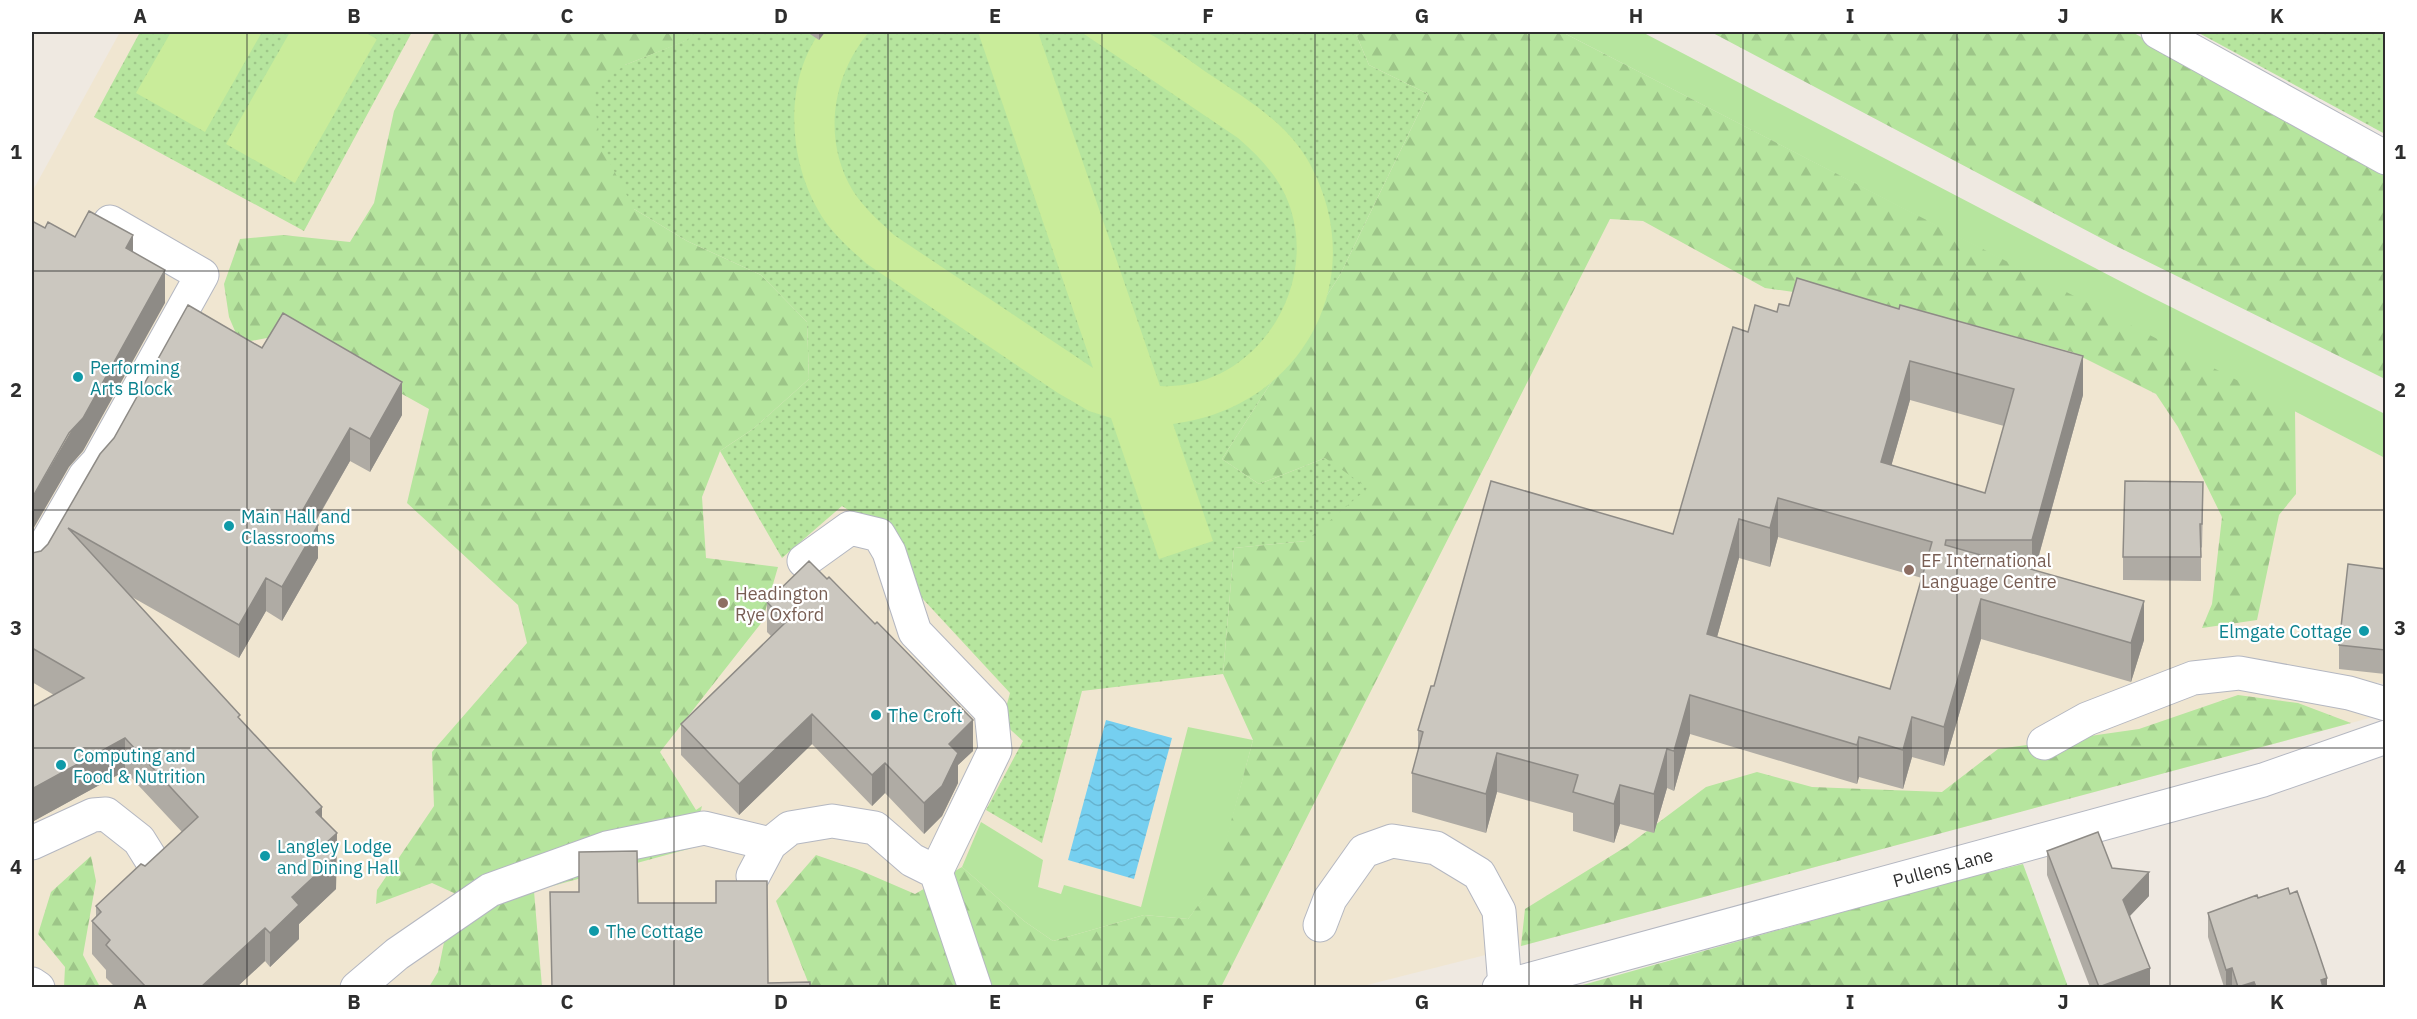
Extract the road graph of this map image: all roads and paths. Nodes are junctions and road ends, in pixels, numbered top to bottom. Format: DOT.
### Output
graph roads {
  1 [pos="2158,32"];
  2 [pos="2385,158"];
  3 [pos="110,222"];
  4 [pos="804,561"];
  5 [pos="32,568"];
  6 [pos="2385,704"];
  7 [pos="2385,737"];
  8 [pos="2044,743"];
  9 [pos="32,843"];
  10 [pos="770,844"];
  11 [pos="154,864"];
  12 [pos="936,872"];
  13 [pos="753,876"];
  14 [pos="1320,925"];
  15 [pos="32,984"];
  16 [pos="38,987"];
  17 [pos="357,987"];
  18 [pos="975,987"];
  19 [pos="1502,987"];
  1 -- 2 [label="street"];
  3 -- 5 [label="street"];
  4 -- 12 [label="street"];
  6 -- 8 [label="street"];
  7 -- 19 [label="street, Pullens Lane"];
  9 -- 11 [label="street"];
  10 -- 12 [label="street"];
  10 -- 13 [label="street"];
  10 -- 17 [label="street"];
  12 -- 18 [label="street"];
  14 -- 19 [label="street"];
  15 -- 16 [label="street"];
}
